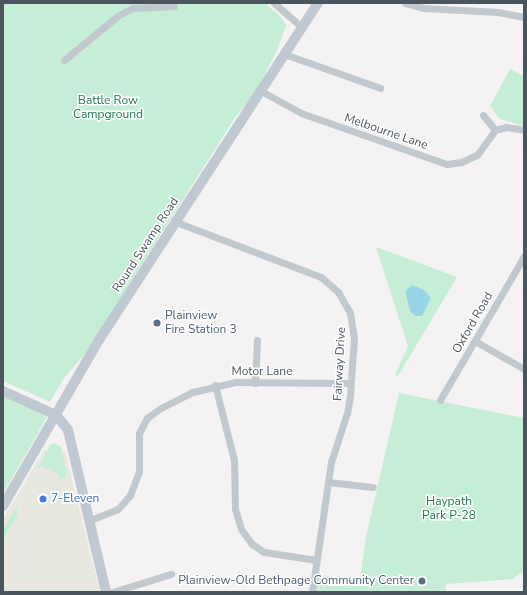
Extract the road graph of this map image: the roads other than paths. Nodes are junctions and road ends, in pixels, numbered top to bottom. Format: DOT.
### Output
graph roads {
  1 [pos="274,3"];
  2 [pos="318,3"];
  3 [pos="405,3"];
  4 [pos="174,6"];
  5 [pos="524,17"];
  6 [pos="303,28"];
  7 [pos="287,55"];
  8 [pos="64,60"];
  9 [pos="380,88"];
  10 [pos="263,92"];
  11 [pos="483,115"];
  12 [pos="495,130"];
  13 [pos="524,130"];
  14 [pos="176,222"];
  15 [pos="524,256"];
  16 [pos="257,340"];
  17 [pos="475,341"];
  18 [pos="524,369"];
  19 [pos="255,383"];
  20 [pos="350,383"];
  21 [pos="215,385"];
  22 [pos="3,391"];
  23 [pos="440,400"];
  24 [pos="56,415"];
  25 [pos="328,482"];
  26 [pos="373,487"];
  27 [pos="3,506"];
  28 [pos="88,521"];
  29 [pos="316,560"];
  30 [pos="171,574"];
  31 [pos="106,592"];
  32 [pos="112,592"];
  33 [pos="312,592"];
  1 -- 6 [label="street"];
  2 -- 6 [label="main road, Round Swamp Road"];
  3 -- 5 [label="street"];
  4 -- 8 [label="street"];
  6 -- 7 [label="main road, Round Swamp Road"];
  7 -- 9 [label="street"];
  7 -- 10 [label="main road, Round Swamp Road"];
  10 -- 12 [label="street, Melbourne Lane"];
  10 -- 14 [label="main road, Round Swamp Road"];
  11 -- 12 [label="street"];
  12 -- 13 [label="street"];
  14 -- 20 [label="street, Fairway Drive"];
  14 -- 24 [label="main road, Round Swamp Road"];
  15 -- 17 [label="street, Oxford Road"];
  16 -- 19 [label="street"];
  17 -- 18 [label="street"];
  17 -- 23 [label="street, Oxford Road"];
  19 -- 20 [label="street, Motor Lane"];
  19 -- 21 [label="street, Motor Lane"];
  20 -- 25 [label="street, Fairway Drive"];
  21 -- 28 [label="street, Motor Lane"];
  21 -- 29 [label="street"];
  22 -- 24 [label="main road"];
  24 -- 27 [label="main road, Round Swamp Road"];
  24 -- 28 [label="main road"];
  25 -- 26 [label="street"];
  25 -- 29 [label="street, Fairway Drive"];
  28 -- 31 [label="main road"];
  29 -- 33 [label="street, Fairway Drive"];
  30 -- 32 [label="street"];
}
